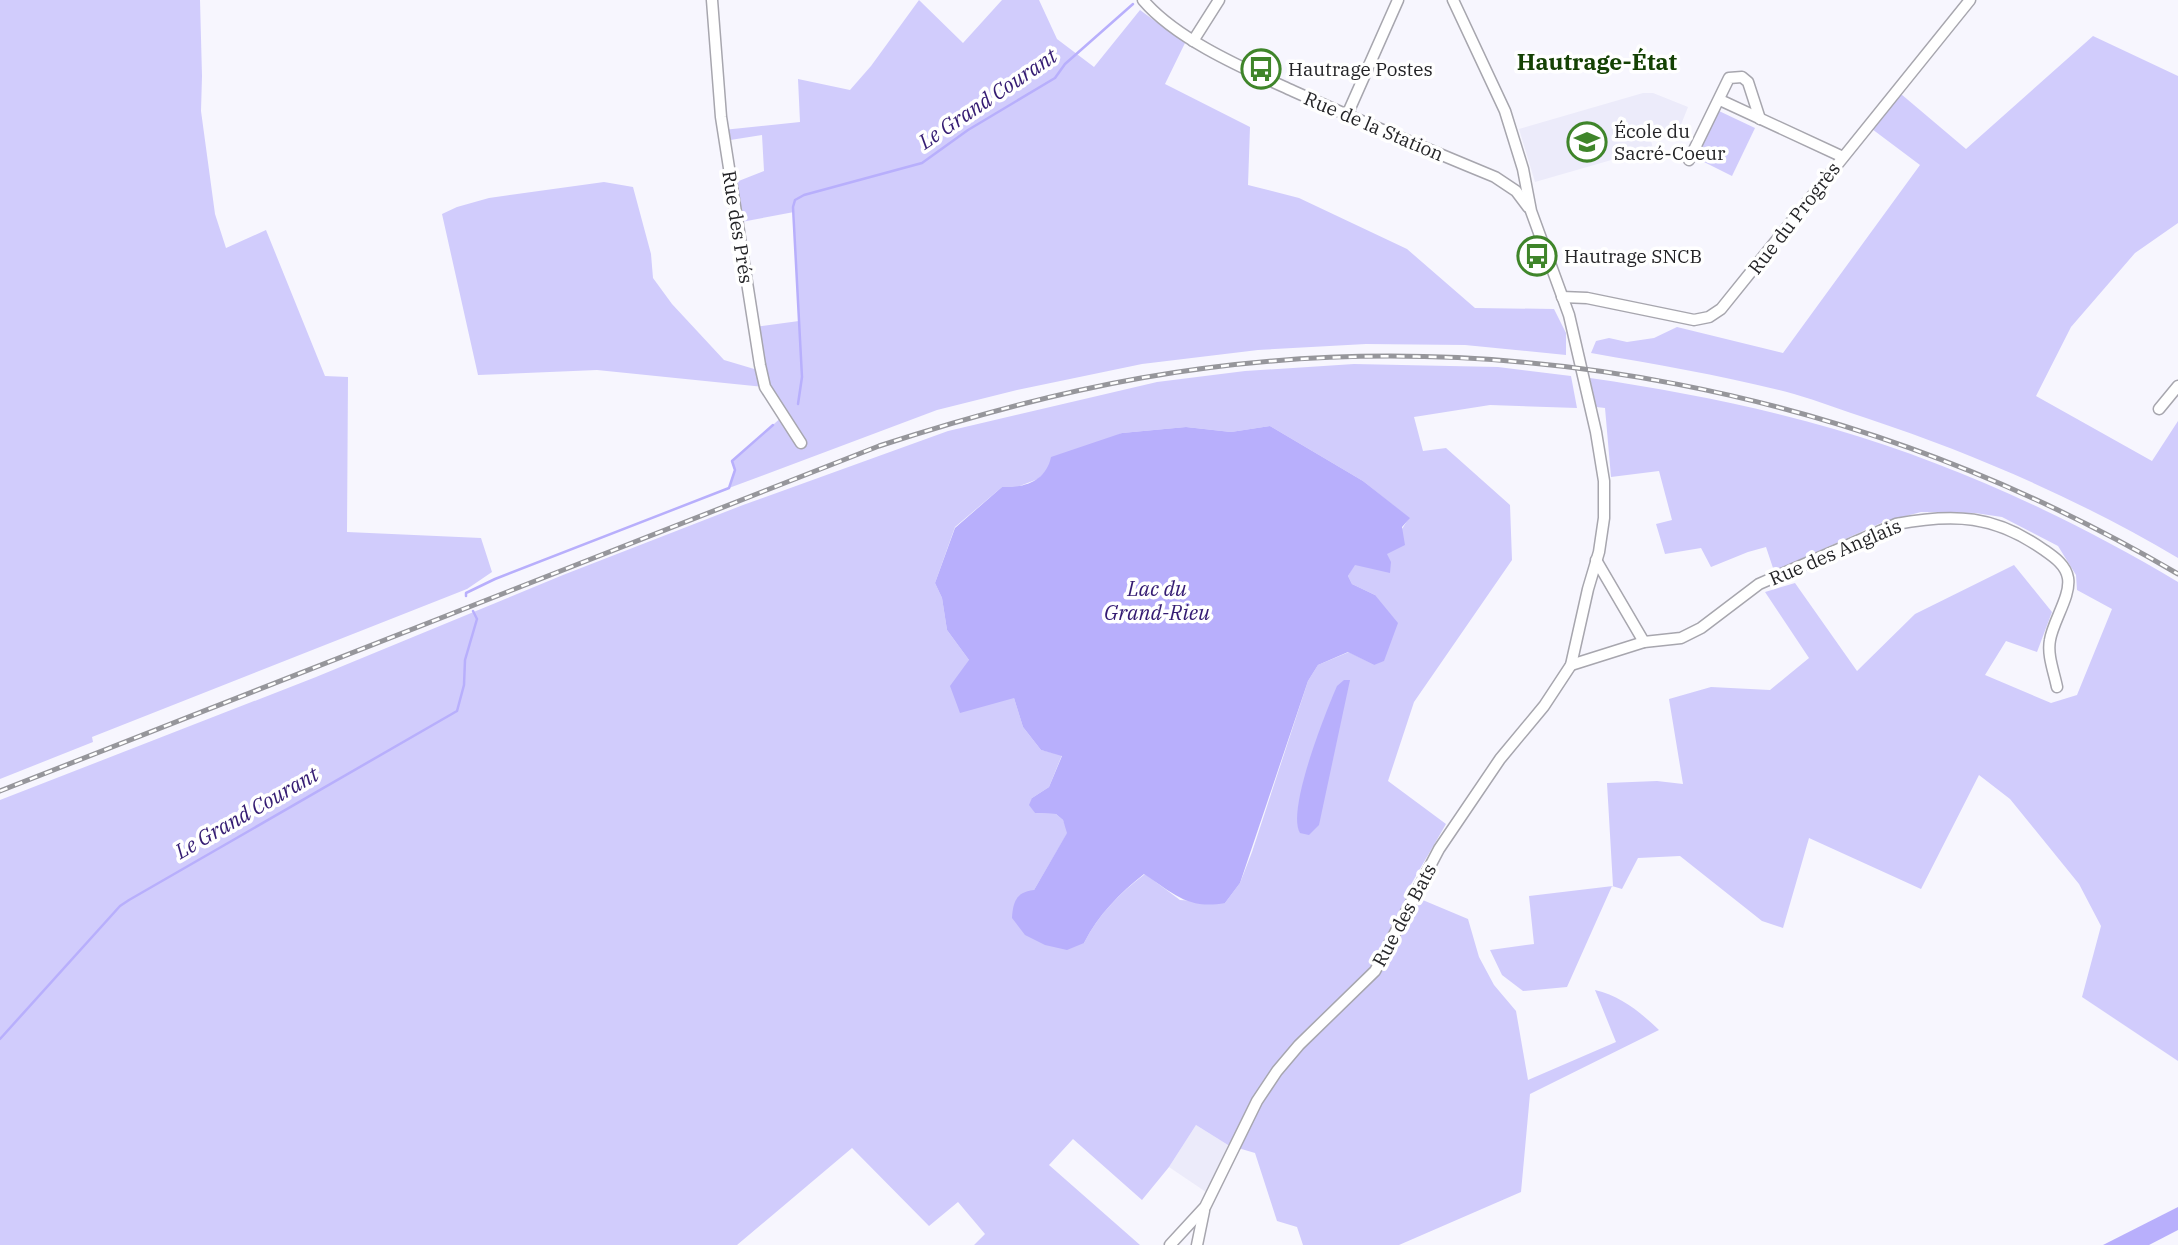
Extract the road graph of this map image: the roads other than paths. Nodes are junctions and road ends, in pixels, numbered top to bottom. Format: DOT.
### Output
graph roads {
  1 [pos="712,0"];
  2 [pos="1143,0"];
  3 [pos="1219,0"];
  4 [pos="1398,0"];
  5 [pos="1453,0"];
  6 [pos="1970,0"];
  7 [pos="1193,41"];
  8 [pos="1720,100"];
  9 [pos="1347,116"];
  10 [pos="1760,119"];
  11 [pos="1843,157"];
  12 [pos="1689,160"];
  13 [pos="1531,211"];
  14 [pos="1562,297"];
  15 [pos="2178,386"];
  16 [pos="2159,410"];
  17 [pos="801,443"];
  18 [pos="1596,560"];
  19 [pos="1644,642"];
  20 [pos="1571,665"];
  21 [pos="2057,687"];
  22 [pos="1205,1207"];
  23 [pos="1170,1245"];
  24 [pos="1197,1245"];
  1 -- 17 [label="street, Rue des Prés"];
  2 -- 7 [label="street, Rue de la Station"];
  3 -- 7 [label="street"];
  4 -- 9 [label="street"];
  5 -- 13 [label="street"];
  6 -- 11 [label="street, Rue du Progrès"];
  7 -- 9 [label="street, Rue de la Station"];
  8 -- 10 [label="street"];
  8 -- 10 [label="street"];
  8 -- 12 [label="street"];
  9 -- 13 [label="street, Rue de la Station"];
  10 -- 11 [label="street"];
  11 -- 14 [label="street, Rue du Progrès"];
  13 -- 14 [label="street, Rue des Bats"];
  14 -- 18 [label="street, Rue des Bats"];
  15 -- 16 [label="street"];
  18 -- 19 [label="street"];
  18 -- 20 [label="street, Rue des Bats"];
  19 -- 20 [label="street, Rue des Anglais"];
  19 -- 21 [label="street, Rue des Anglais"];
  20 -- 22 [label="street, Rue des Bats"];
  22 -- 23 [label="street, Rue des Bats"];
  22 -- 24 [label="street"];
}
